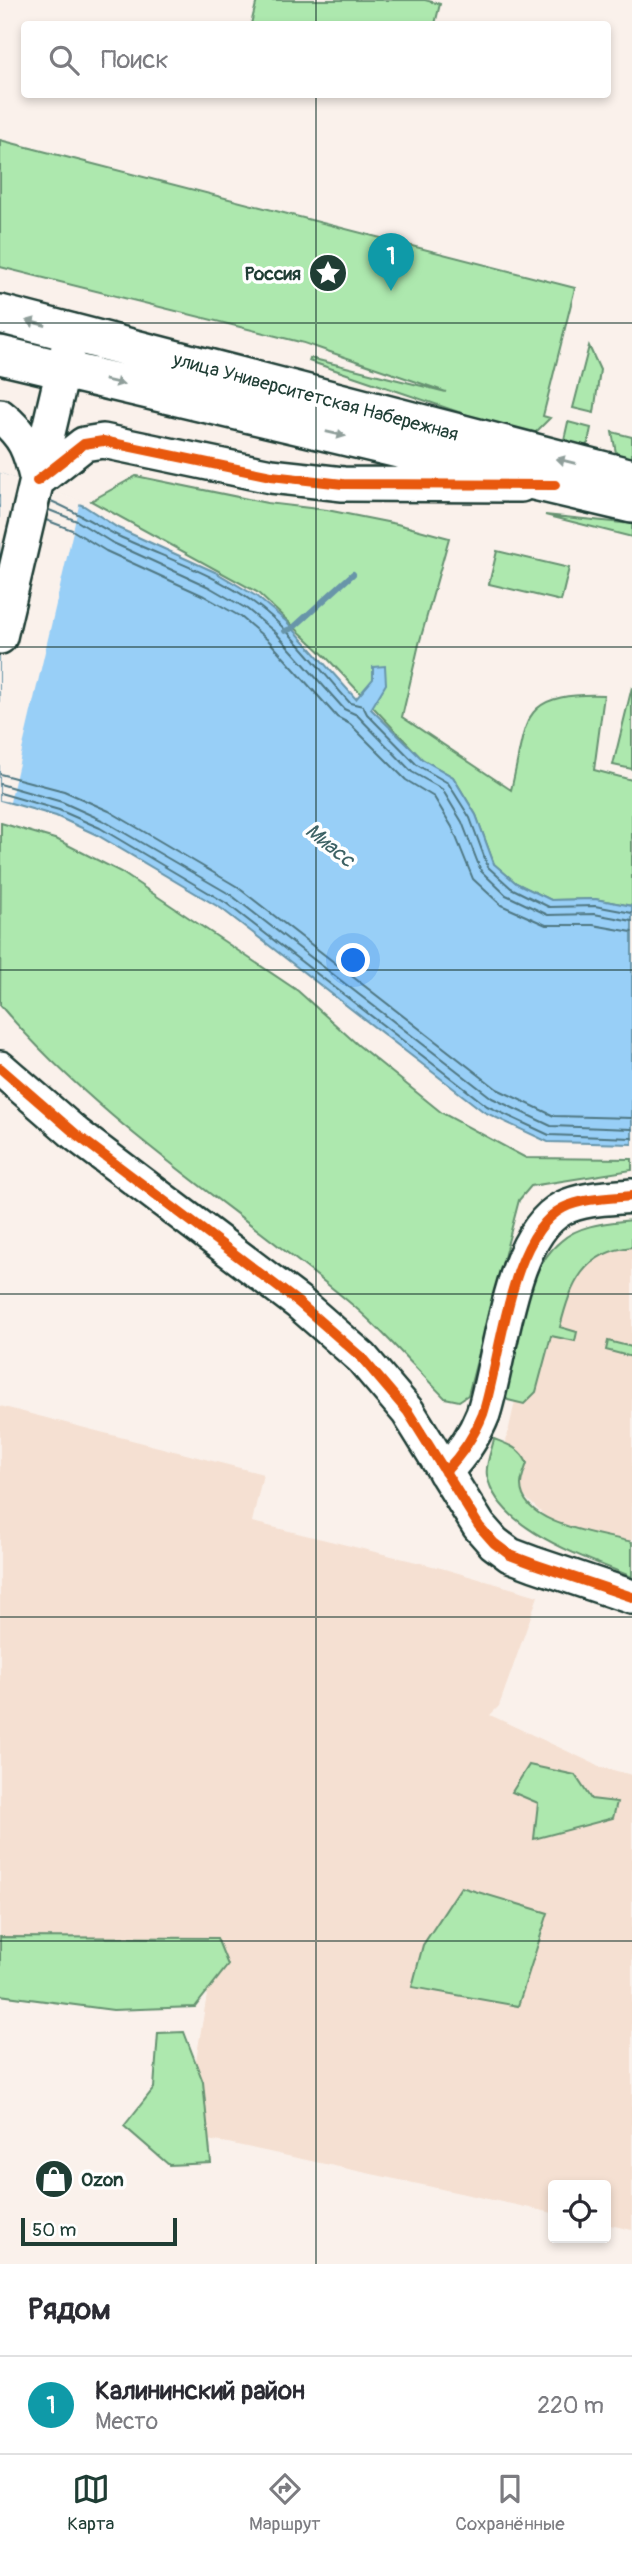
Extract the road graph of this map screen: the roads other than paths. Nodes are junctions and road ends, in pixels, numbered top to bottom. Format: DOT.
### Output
graph roads {
  1 [pos="0,314"];
  2 [pos="72,331"];
  3 [pos="0,355"];
  4 [pos="63,370"];
  5 [pos="0,416"];
  6 [pos="632,478"];
  7 [pos="37,481"];
  8 [pos="555,485"];
  9 [pos="632,504"];
  10 [pos="0,637"];
  11 [pos="0,1068"];
  12 [pos="632,1196"];
  13 [pos="445,1472"];
  14 [pos="632,1597"];
  2 -- 1 [label="main road, улица Университетская Набережная, one-way"];
  2 -- 4 [label="street"];
  6 -- 2 [label="main road, улица Университетская Набережная, one-way"];
  3 -- 4 [label="main road, улица Университетская Набережная"];
  4 -- 7 [label="street"];
  4 -- 8 [label="main road, улица Университетская Набережная, one-way"];
  5 -- 7 [label="street"];
  7 -- 8 [label="street"];
  7 -- 10 [label="street"];
  8 -- 9 [label="main road, улица Университетская Набережная"];
  11 -- 13 [label="street"];
  12 -- 13 [label="street"];
  13 -- 14 [label="street"];
}
